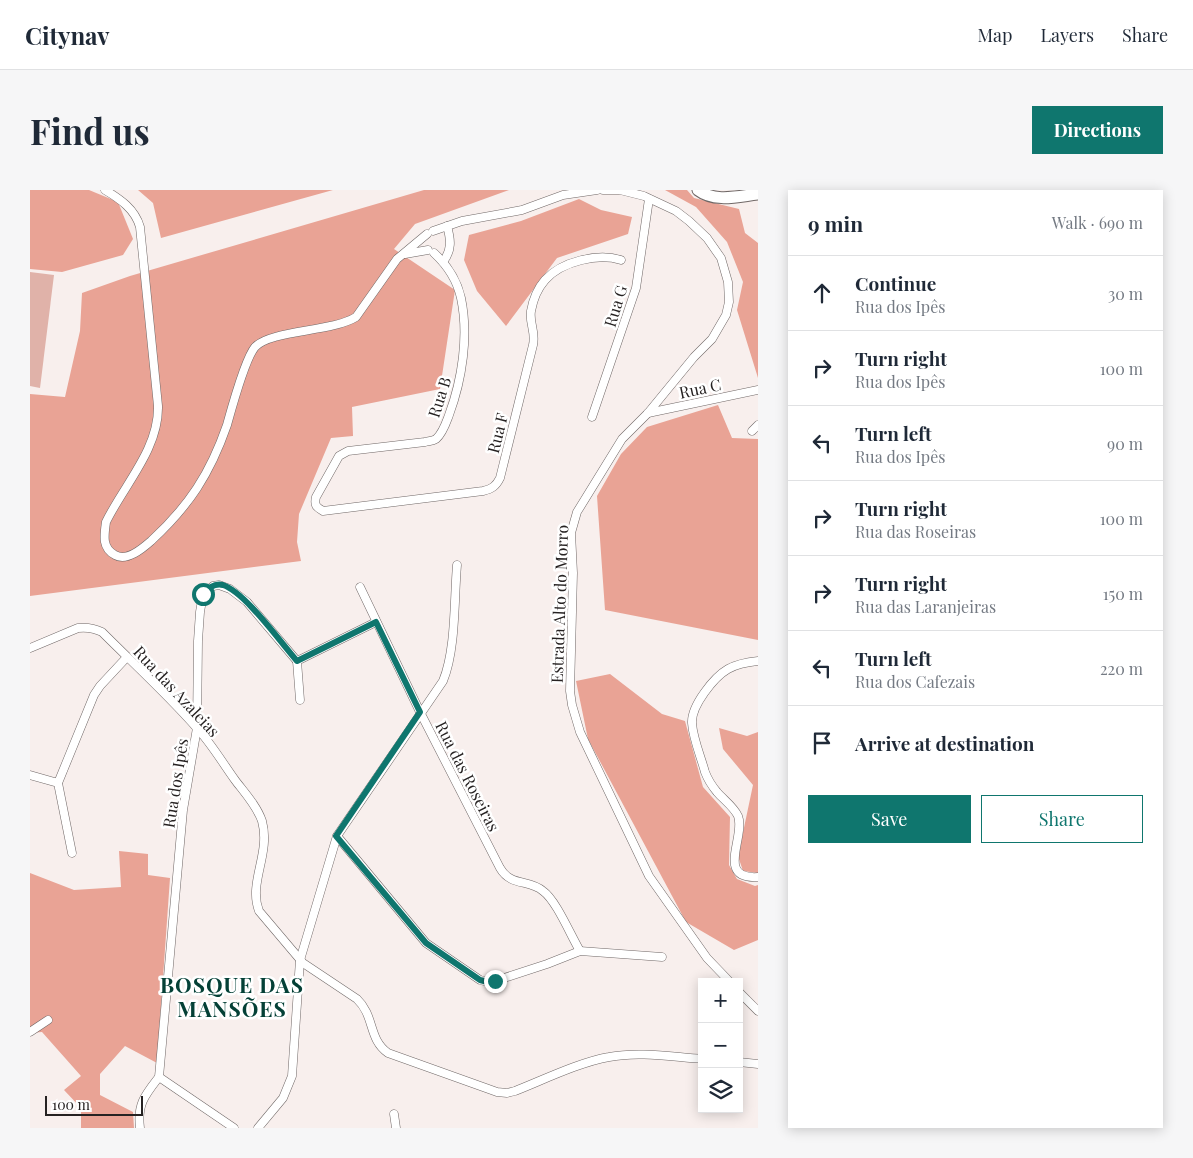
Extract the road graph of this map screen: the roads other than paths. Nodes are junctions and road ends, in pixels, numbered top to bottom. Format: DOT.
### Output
graph roads {
  1 [pos="105,190"];
  2 [pos="597,190"];
  3 [pos="603,190"];
  4 [pos="698,190"];
  5 [pos="758,194"];
  6 [pos="649,199"];
  7 [pos="447,226"];
  8 [pos="405,254"];
  9 [pos="621,260"];
  10 [pos="443,262"];
  11 [pos="758,390"];
  12 [pos="648,413"];
  13 [pos="592,417"];
  14 [pos="316,497"];
  15 [pos="457,565"];
  16 [pos="360,587"];
  17 [pos="376,622"];
  18 [pos="30,648"];
  19 [pos="127,657"];
  20 [pos="297,661"];
  21 [pos="758,661"];
  22 [pos="300,700"];
  23 [pos="420,712"];
  24 [pos="197,728"];
  25 [pos="30,775"];
  26 [pos="58,783"];
  27 [pos="336,836"];
  28 [pos="72,853"];
  29 [pos="758,877"];
  30 [pos="580,952"];
  31 [pos="662,957"];
  32 [pos="300,960"];
  33 [pos="726,978"];
  34 [pos="743,996"];
  35 [pos="758,1011"];
  36 [pos="48,1020"];
  37 [pos="30,1032"];
  38 [pos="698,1059"];
  39 [pos="743,1062"];
  40 [pos="758,1064"];
  41 [pos="159,1077"];
  42 [pos="394,1114"];
  43 [pos="140,1128"];
  44 [pos="234,1128"];
  45 [pos="258,1128"];
  46 [pos="396,1128"];
  1 -- 8 [label="street"];
  2 -- 7 [label="street"];
  3 -- 6 [label="street, Estrada Alto do Morro"];
  4 -- 5 [label="main road"];
  6 -- 12 [label="street, Estrada Alto do Morro"];
  6 -- 13 [label="street, Rua G"];
  7 -- 8 [label="street"];
  7 -- 10 [label="street"];
  8 -- 10 [label="street, Rua B"];
  9 -- 14 [label="street, Rua F"];
  10 -- 14 [label="street, Rua B"];
  11 -- 12 [label="street, Rua C"];
  12 -- 33 [label="street, Estrada Alto do Morro"];
  15 -- 23 [label="street"];
  16 -- 17 [label="street, Rua das Roseiras"];
  17 -- 20 [label="street"];
  17 -- 23 [label="street, Rua das Roseiras"];
  18 -- 19 [label="street, Rua das Azaleias"];
  19 -- 24 [label="street, Rua das Azaleias"];
  19 -- 26 [label="street"];
  20 -- 22 [label="street"];
  20 -- 24 [label="street, Rua dos Ipês"];
  21 -- 29 [label="street"];
  23 -- 27 [label="street"];
  23 -- 30 [label="street, Rua das Roseiras"];
  24 -- 32 [label="street, Rua das Azaleias"];
  24 -- 41 [label="street, Rua dos Ipês"];
  25 -- 26 [label="street"];
  26 -- 28 [label="street"];
  27 -- 30 [label="street"];
  27 -- 32 [label="street"];
  30 -- 31 [label="street"];
  32 -- 38 [label="street, Rua das Azaleias"];
  32 -- 45 [label="street"];
  34 -- 35 [label="street"];
  36 -- 37 [label="street"];
  39 -- 40 [label="street"];
  41 -- 43 [label="street, Rua dos Ipês"];
  41 -- 44 [label="street"];
  42 -- 46 [label="street"];
}
